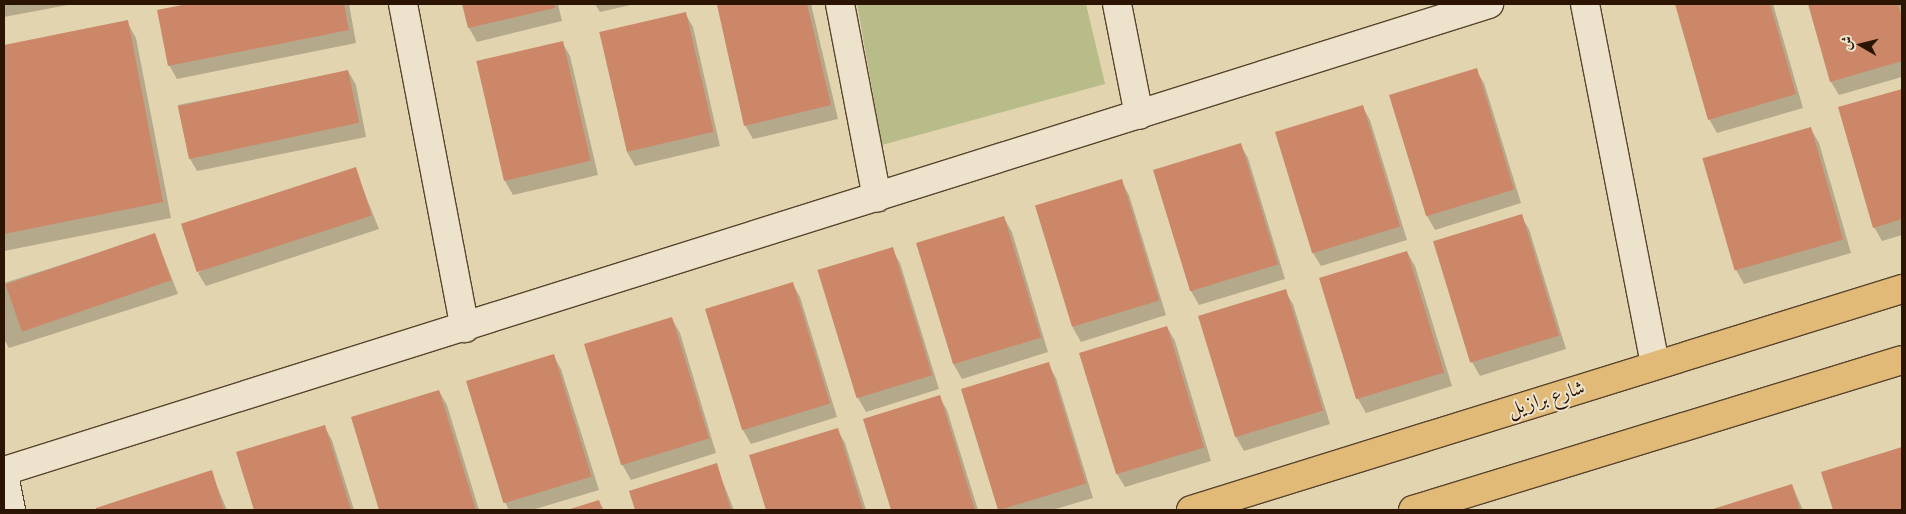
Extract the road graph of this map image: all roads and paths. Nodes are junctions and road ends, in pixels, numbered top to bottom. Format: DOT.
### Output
graph roads {
  1 [pos="403,4"];
  2 [pos="840,4"];
  3 [pos="1117,4"];
  4 [pos="1489,4"];
  5 [pos="1586,4"];
  6 [pos="1139,115"];
  7 [pos="877,198"];
  8 [pos="1902,289"];
  9 [pos="465,328"];
  10 [pos="1902,360"];
  11 [pos="1655,364"];
  12 [pos="4,473"];
  13 [pos="12,510"];
  14 [pos="1191,510"];
  15 [pos="1413,510"];
  1 -- 9 [label="street"];
  2 -- 7 [label="street"];
  3 -- 6 [label="street"];
  4 -- 6 [label="street"];
  5 -- 11 [label="street"];
  6 -- 7 [label="street"];
  7 -- 9 [label="street"];
  8 -- 11 [label="highway, شارع برازيل"];
  9 -- 12 [label="street"];
  10 -- 15 [label="highway"];
  11 -- 14 [label="highway, شارع برازيل"];
  12 -- 13 [label="street"];
}
